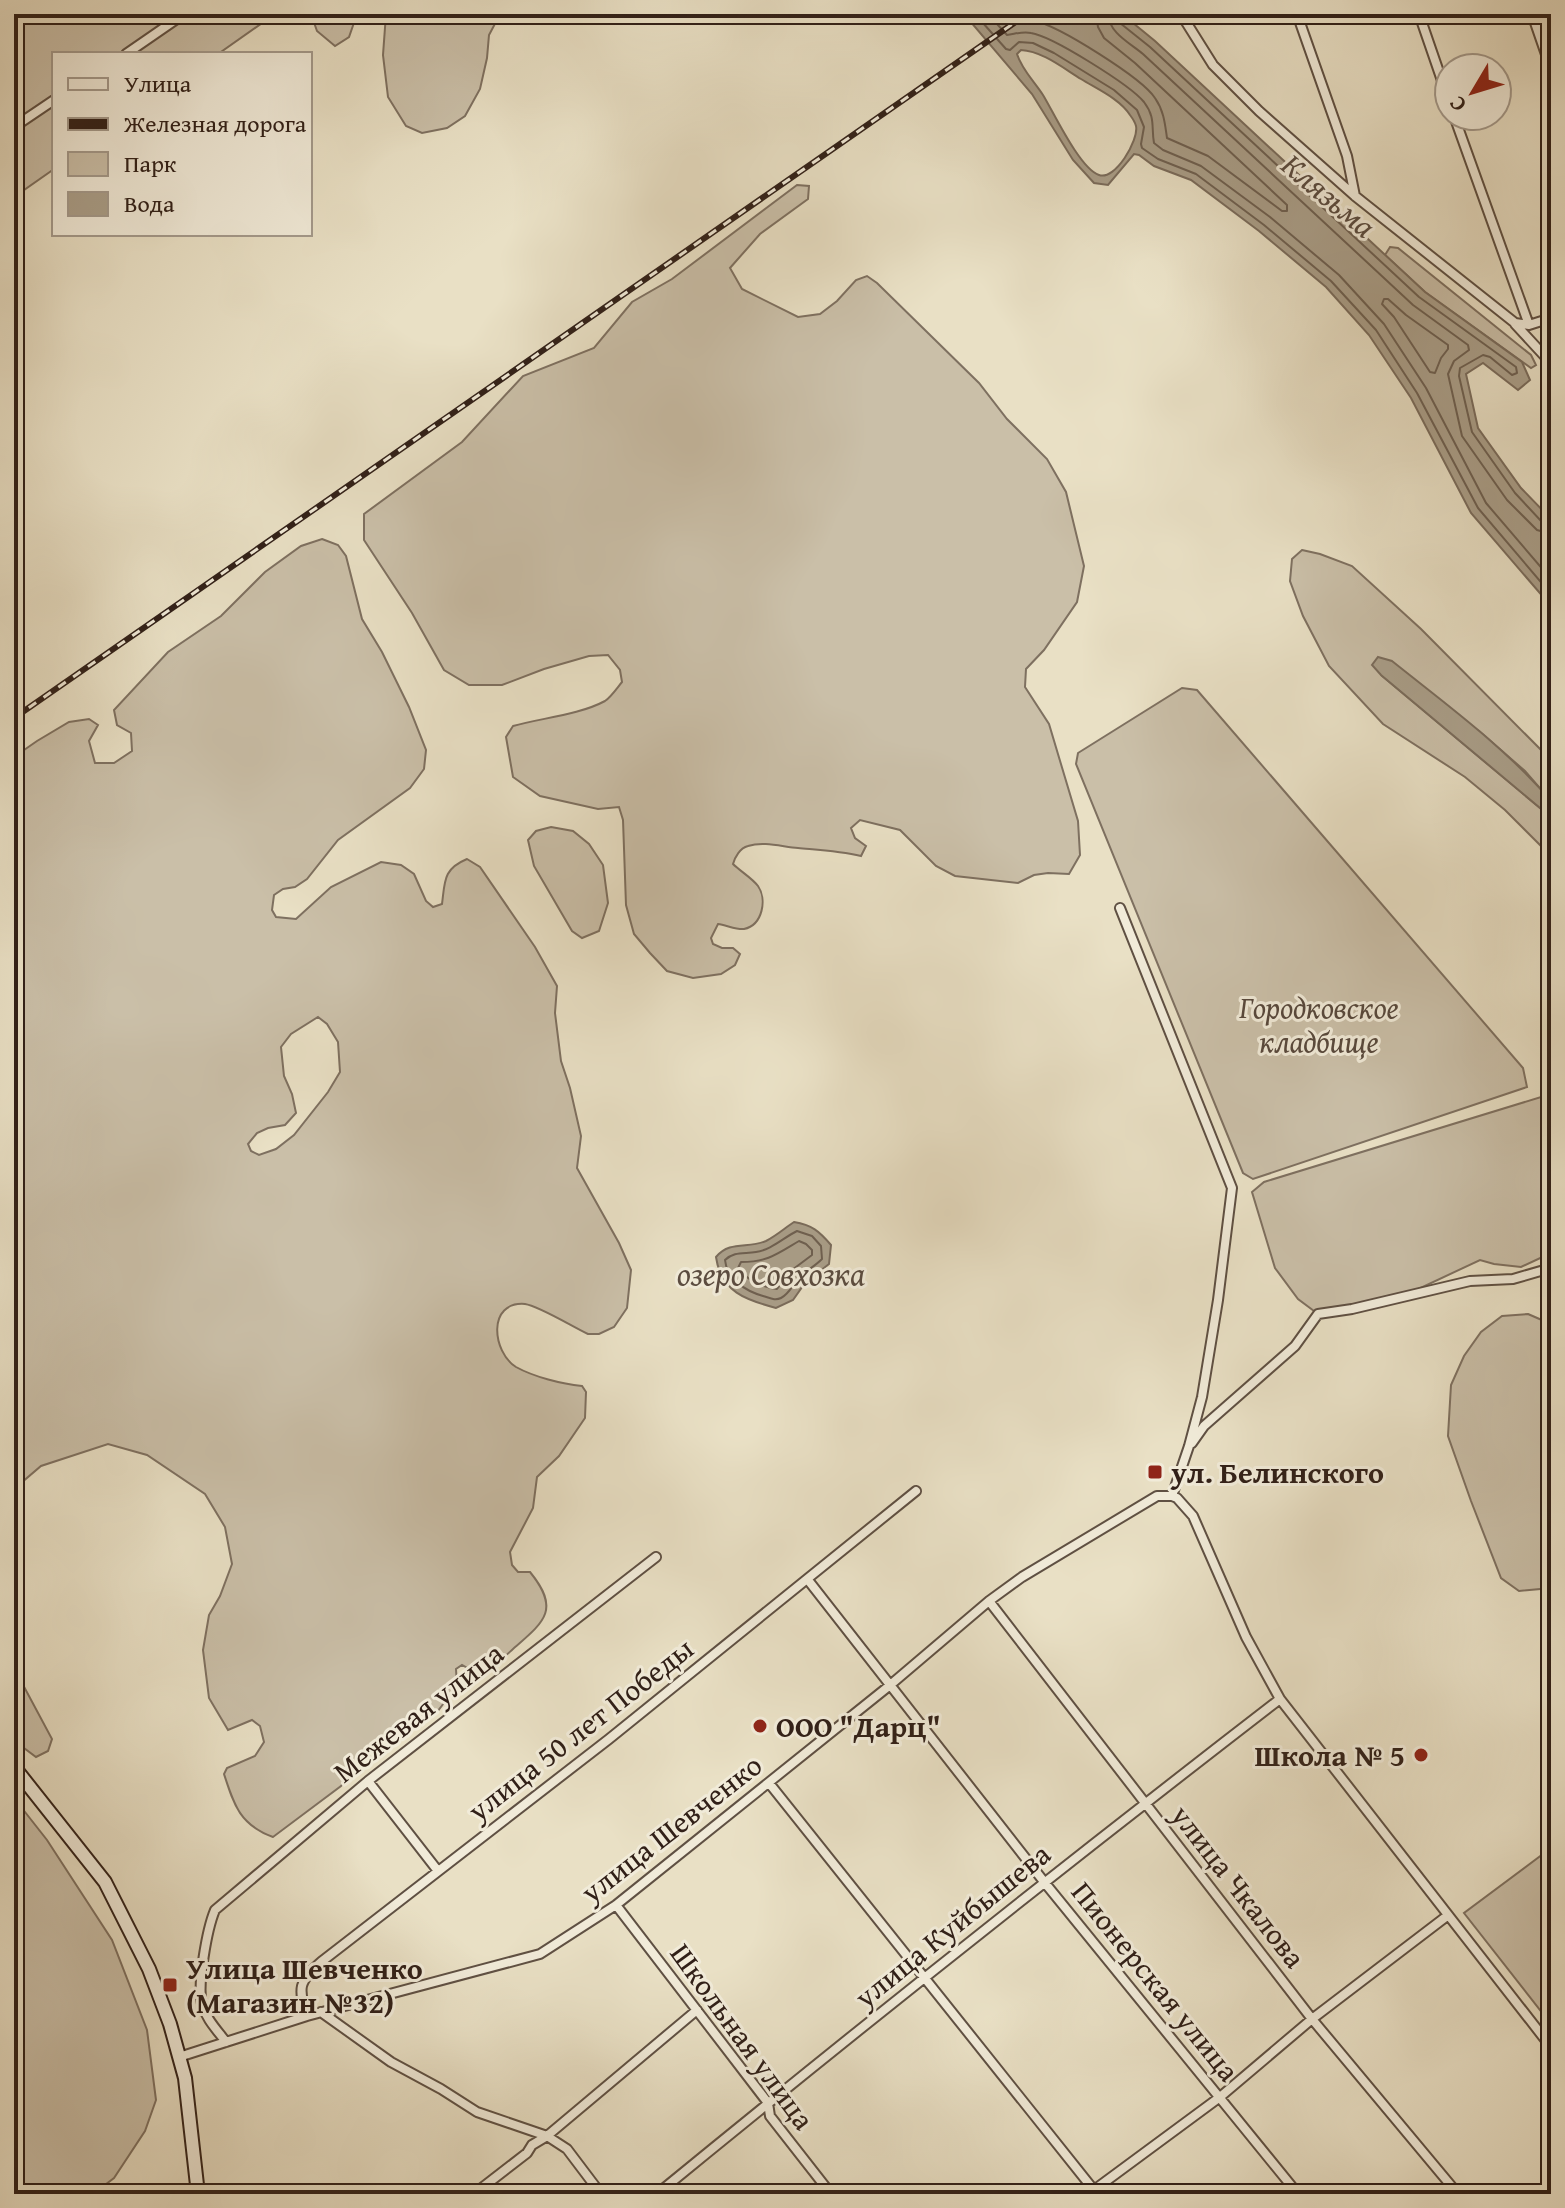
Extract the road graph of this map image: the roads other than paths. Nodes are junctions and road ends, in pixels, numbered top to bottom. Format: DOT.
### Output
graph roads {
  1 [pos="184,14"];
  2 [pos="1181,14"];
  3 [pos="1297,14"];
  4 [pos="1419,14"];
  5 [pos="1532,14"];
  6 [pos="129,52"];
  7 [pos="1433,55"];
  8 [pos="1551,69"];
  9 [pos="52,101"];
  10 [pos="14,127"];
  11 [pos="1460,132"];
  12 [pos="1355,196"];
  13 [pos="1551,318"];
  14 [pos="1515,323"];
  15 [pos="1529,325"];
  16 [pos="1551,363"];
  17 [pos="1120,908"];
  18 [pos="1551,1268"];
  19 [pos="1189,1446"];
  20 [pos="916,1491"];
  21 [pos="1172,1496"];
  22 [pos="656,1557"];
  23 [pos="808,1580"];
  24 [pos="989,1601"];
  25 [pos="889,1686"];
  26 [pos="1280,1699"];
  27 [pos="14,1767"];
  28 [pos="368,1781"];
  29 [pos="769,1783"];
  30 [pos="1145,1803"];
  31 [pos="438,1871"];
  32 [pos="1045,1883"];
  33 [pos="616,1905"];
  34 [pos="1447,1916"];
  35 [pos="925,1978"];
  36 [pos="697,2010"];
  37 [pos="321,2012"];
  38 [pos="307,2016"];
  39 [pos="1312,2019"];
  40 [pos="226,2042"];
  41 [pos="1551,2047"];
  42 [pos="179,2057"];
  43 [pos="1220,2097"];
  44 [pos="768,2103"];
  45 [pos="547,2136"];
  46 [pos="1095,2192"];
  47 [pos="198,2194"];
  48 [pos="474,2194"];
  49 [pos="601,2194"];
  50 [pos="657,2194"];
  51 [pos="831,2194"];
  52 [pos="1298,2194"];
  53 [pos="1458,2194"];
  1 -- 6 [label="street"];
  2 -- 12 [label="street"];
  3 -- 12 [label="street"];
  4 -- 7 [label="street"];
  5 -- 8 [label="street"];
  9 -- 10 [label="street"];
  11 -- 15 [label="street"];
  12 -- 14 [label="street"];
  13 -- 15 [label="street"];
  14 -- 15 [label="street"];
  14 -- 16 [label="street"];
  17 -- 19 [label="street"];
  18 -- 19 [label="street"];
  19 -- 21 [label="street"];
  20 -- 23 [label="street, улица 50 лет Победы"];
  21 -- 24 [label="street, улица Шевченко"];
  21 -- 26 [label="street"];
  22 -- 28 [label="street, Межевая улица"];
  23 -- 25 [label="street, Пионерская улица"];
  23 -- 31 [label="street, улица 50 лет Победы"];
  24 -- 25 [label="street, улица Шевченко"];
  24 -- 30 [label="street, улица Чкалова"];
  25 -- 29 [label="street, улица Шевченко"];
  25 -- 32 [label="street, Пионерская улица"];
  26 -- 30 [label="street, улица Куйбышева"];
  26 -- 34 [label="street"];
  27 -- 42 [label="street"];
  28 -- 31 [label="street"];
  28 -- 40 [label="street, Межевая улица"];
  29 -- 33 [label="street, улица Шевченко"];
  29 -- 35 [label="street"];
  30 -- 32 [label="street, улица Куйбышева"];
  30 -- 39 [label="street, улица Чкалова"];
  31 -- 38 [label="street, улица 50 лет Победы"];
  32 -- 35 [label="street, улица Куйбышева"];
  32 -- 43 [label="street, Пионерская улица"];
  33 -- 36 [label="street, Школьная улица"];
  33 -- 37 [label="street, улица Шевченко"];
  34 -- 39 [label="street"];
  34 -- 41 [label="street"];
  35 -- 44 [label="street, улица Куйбышева"];
  35 -- 46 [label="street"];
  36 -- 44 [label="street, Школьная улица"];
  36 -- 45 [label="street"];
  37 -- 38 [label="street, улица Шевченко"];
  37 -- 45 [label="street"];
  38 -- 40 [label="street, улица Шевченко"];
  39 -- 43 [label="street"];
  39 -- 53 [label="street, улица Чкалова"];
  40 -- 42 [label="street, улица Шевченко"];
  42 -- 47 [label="street"];
  43 -- 46 [label="street"];
  43 -- 52 [label="street, Пионерская улица"];
  44 -- 50 [label="street, улица Куйбышева"];
  44 -- 51 [label="street, Школьная улица"];
  45 -- 48 [label="street"];
  45 -- 49 [label="street"];
}
